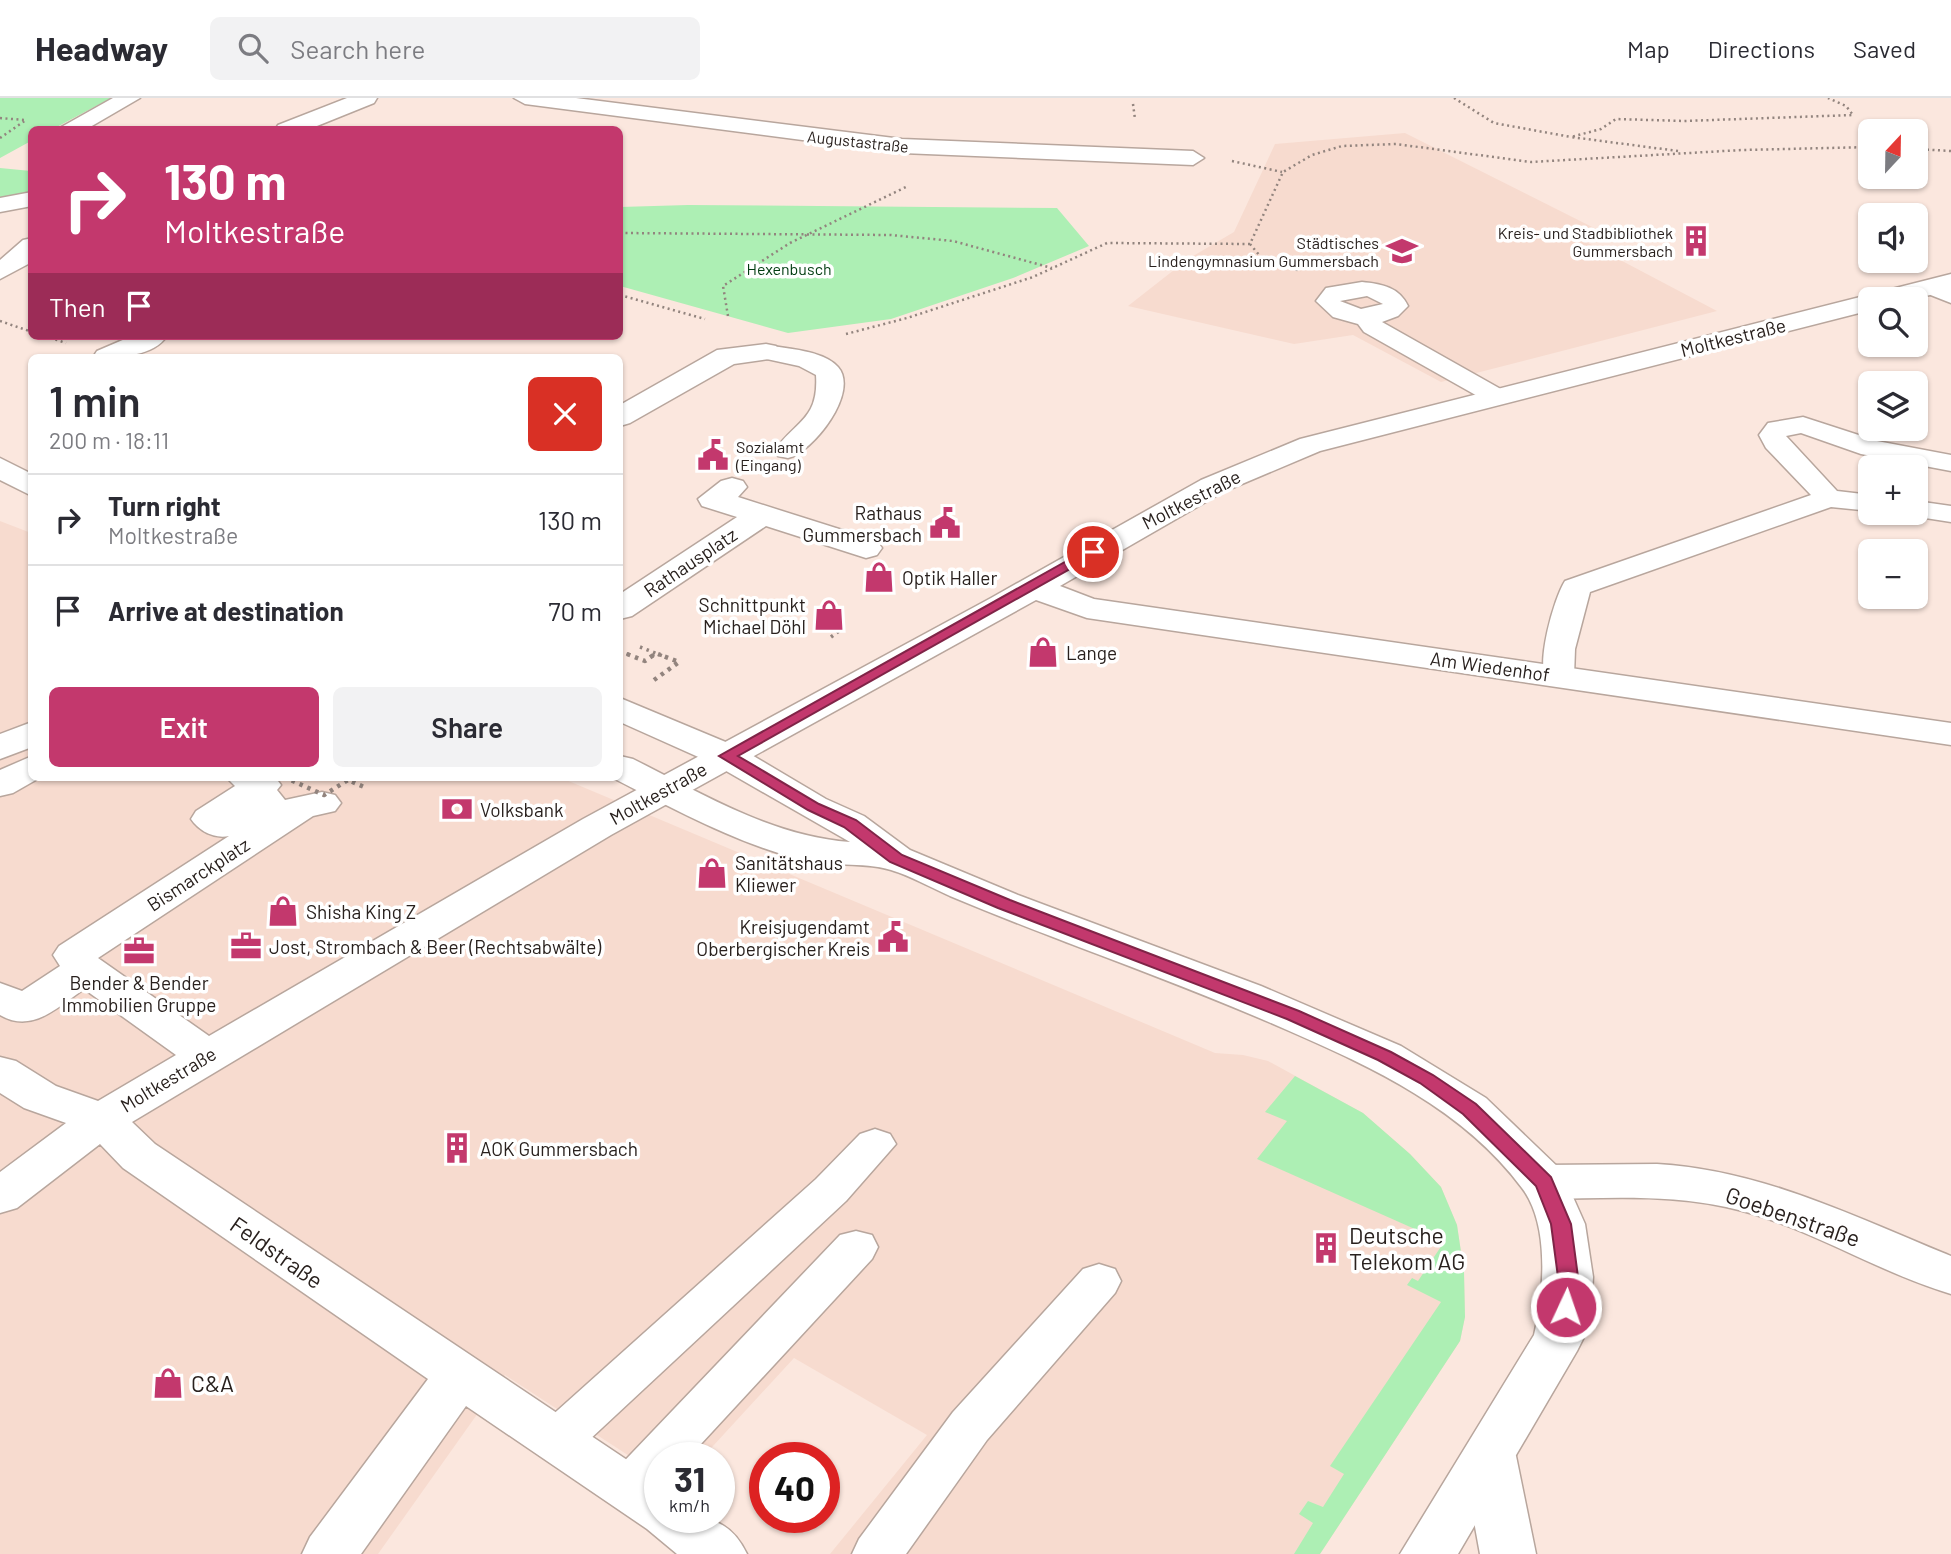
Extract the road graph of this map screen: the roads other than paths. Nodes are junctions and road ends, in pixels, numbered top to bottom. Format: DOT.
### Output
graph roads {
  1 [pos="129,98"];
  2 [pos="366,98"];
  3 [pos="525,98"];
  4 [pos="568,104"];
  5 [pos="543,123"];
  6 [pos="75,126"];
  7 [pos="296,126"];
  8 [pos="1193,158"];
  9 [pos="28,201"];
  10 [pos="0,205"];
  11 [pos="28,250"];
  12 [pos="0,271"];
  13 [pos="1858,305"];
  14 [pos="1365,316"];
  15 [pos="145,340"];
  16 [pos="766,352"];
  17 [pos="114,354"];
  18 [pos="1497,397"];
  19 [pos="623,414"];
  20 [pos="788,450"];
  21 [pos="1951,463"];
  22 [pos="0,467"];
  23 [pos="28,484"];
  24 [pos="732,487"];
  25 [pos="1829,498"];
  26 [pos="1858,501"];
  27 [pos="1928,511"];
  28 [pos="1951,514"];
  29 [pos="761,515"];
  30 [pos="866,548"];
  31 [pos="1032,587"];
  32 [pos="623,607"];
  33 [pos="1558,676"];
  34 [pos="623,710"];
  35 [pos="1951,734"];
  36 [pos="28,735"];
  37 [pos="0,748"];
  38 [pos="727,756"];
  39 [pos="623,768"];
  40 [pos="28,769"];
  41 [pos="254,781"];
  42 [pos="321,784"];
  43 [pos="0,785"];
  44 [pos="665,789"];
  45 [pos="896,858"];
  46 [pos="85,969"];
  47 [pos="0,997"];
  48 [pos="207,1056"];
  49 [pos="0,1072"];
  50 [pos="102,1119"];
  51 [pos="875,1144"];
  52 [pos="1544,1182"];
  53 [pos="0,1196"];
  54 [pos="856,1247"];
  55 [pos="1951,1276"];
  56 [pos="1099,1281"];
  57 [pos="458,1377"];
  58 [pos="556,1441"];
  59 [pos="702,1442"];
  60 [pos="1489,1456"];
  61 [pos="644,1501"];
  62 [pos="690,1533"];
  63 [pos="330,1554"];
  64 [pos="719,1554"];
  65 [pos="877,1554"];
  66 [pos="1428,1554"];
  67 [pos="1508,1554"];
  1 -- 6 [label="street"];
  2 -- 7 [label="street"];
  3 -- 4 [label="street, Augustastraße"];
  4 -- 5 [label="street"];
  4 -- 8 [label="street, Augustastraße"];
  9 -- 10 [label="street"];
  11 -- 12 [label="street"];
  13 -- 18 [label="street, Moltkestraße"];
  14 -- 18 [label="lane"];
  15 -- 17 [label="street"];
  16 -- 19 [label="street"];
  16 -- 20 [label="lane"];
  18 -- 31 [label="street, Moltkestraße"];
  21 -- 25 [label="lane"];
  22 -- 23 [label="street"];
  24 -- 29 [label="street, Rathausplatz"];
  25 -- 26 [label="lane"];
  25 -- 33 [label="lane"];
  27 -- 28 [label="lane"];
  29 -- 30 [label="street, Rathausplatz"];
  29 -- 32 [label="street, Rathausplatz"];
  31 -- 33 [label="street, Am Wiedenhof"];
  31 -- 38 [label="street, Moltkestraße"];
  33 -- 35 [label="street, Am Wiedenhof"];
  34 -- 38 [label="street"];
  36 -- 37 [label="street"];
  38 -- 44 [label="street, Moltkestraße"];
  38 -- 45 [label="street"];
  39 -- 44 [label="street"];
  40 -- 43 [label="street"];
  41 -- 42 [label="street, Bismarckplatz"];
  42 -- 46 [label="street, Bismarckplatz"];
  44 -- 45 [label="street"];
  44 -- 48 [label="street, Moltkestraße"];
  45 -- 52 [label="street"];
  46 -- 47 [label="street"];
  46 -- 48 [label="street"];
  48 -- 50 [label="street, Moltkestraße"];
  49 -- 50 [label="street"];
  50 -- 53 [label="street, Moltkestraße"];
  50 -- 57 [label="street, Feldstraße"];
  51 -- 58 [label="lane"];
  52 -- 55 [label="street, Goebenstraße"];
  52 -- 60 [label="street"];
  54 -- 59 [label="lane"];
  56 -- 65 [label="lane"];
  57 -- 58 [label="street, Feldstraße"];
  57 -- 63 [label="street"];
  58 -- 61 [label="street, Feldstraße"];
  60 -- 66 [label="street"];
  60 -- 67 [label="street"];
  62 -- 64 [label="street, Feldstraße"];
}
